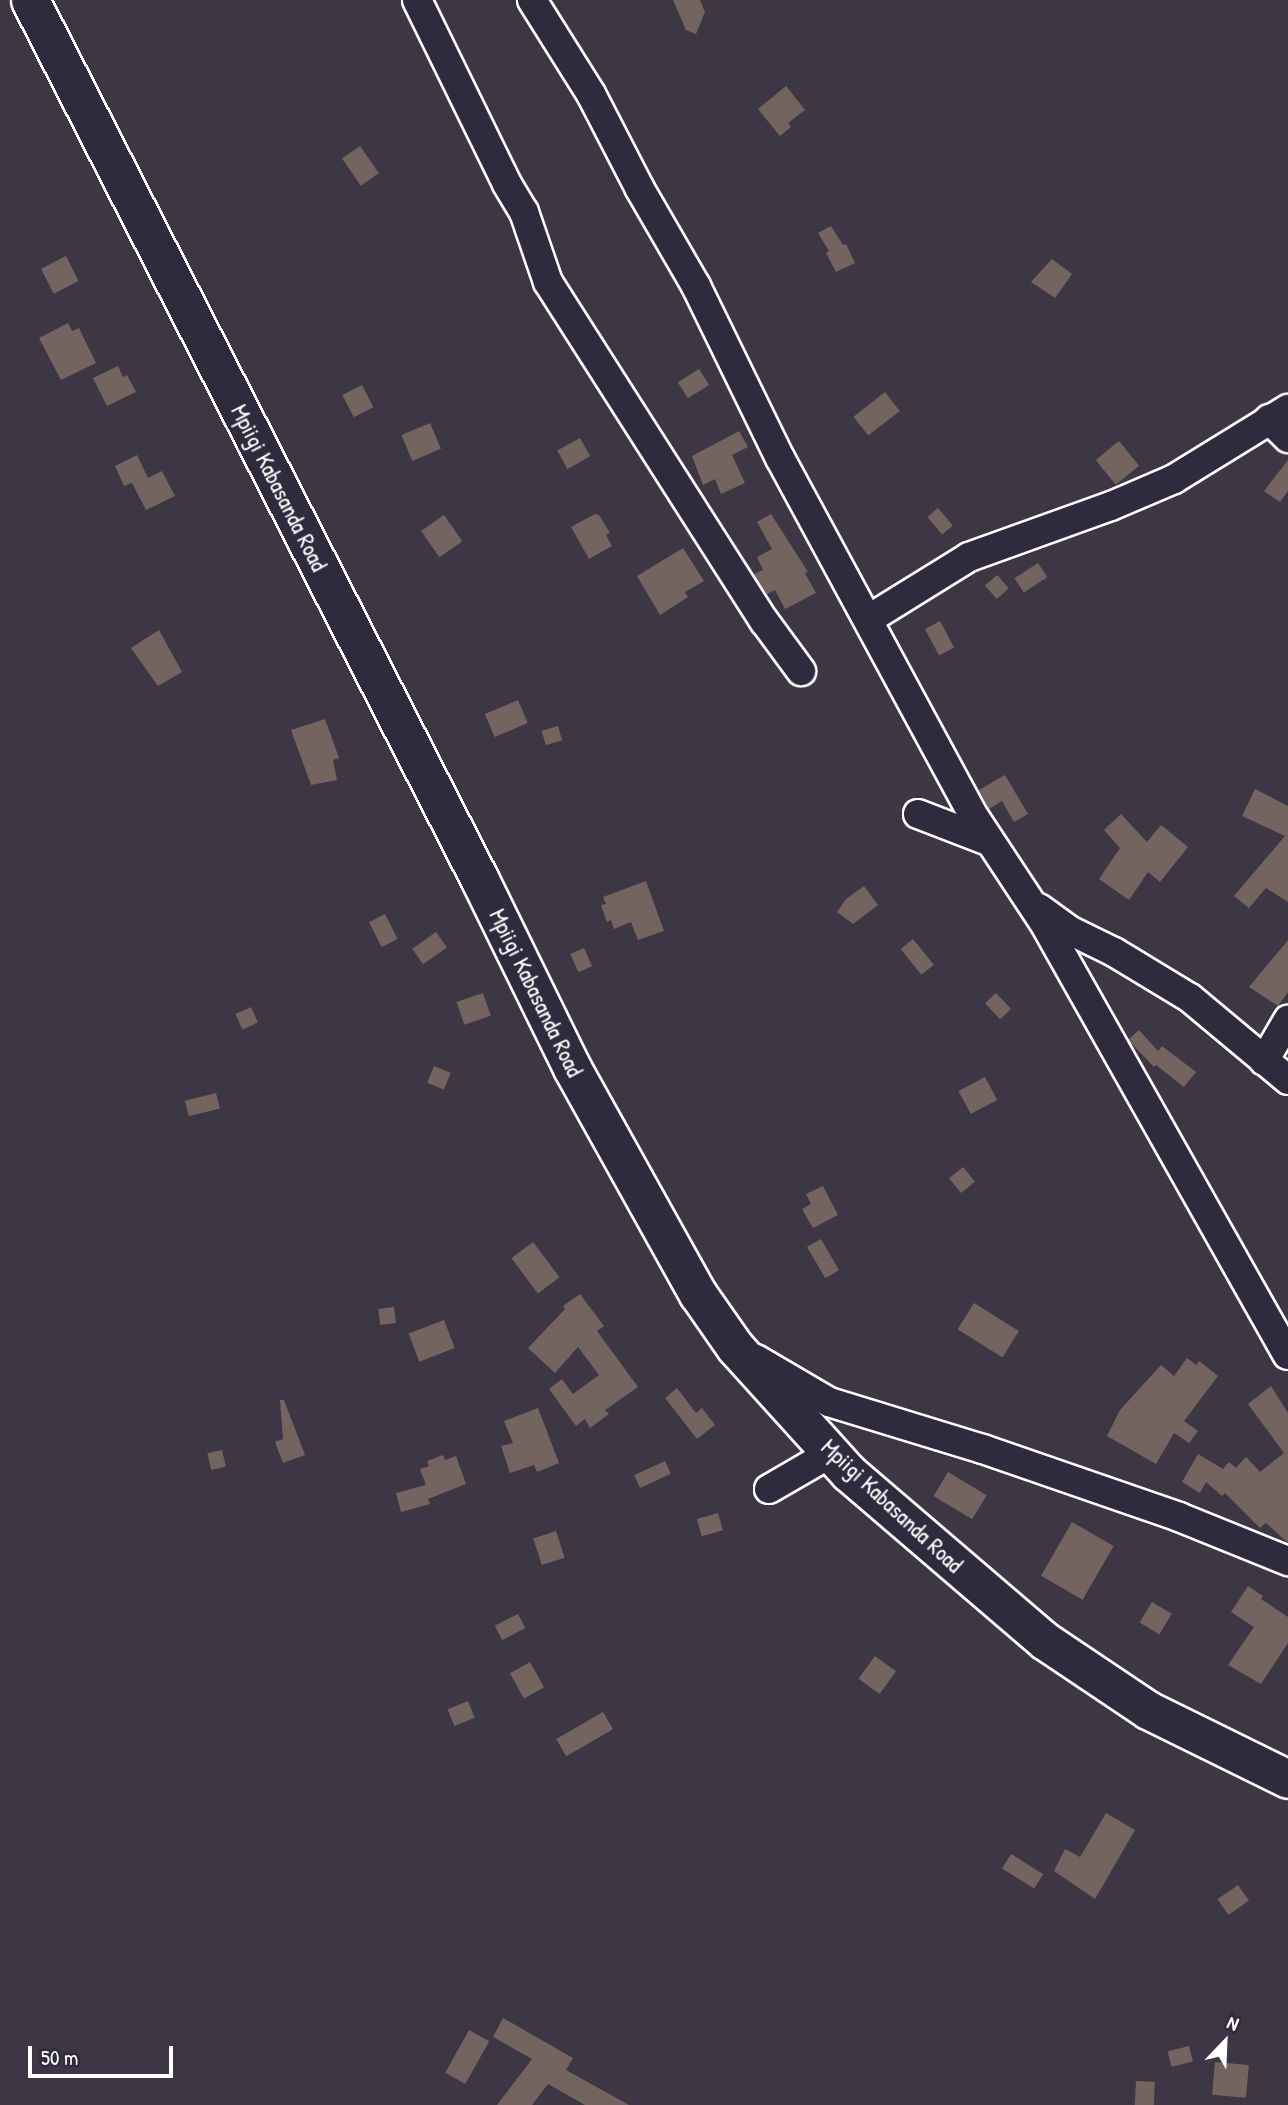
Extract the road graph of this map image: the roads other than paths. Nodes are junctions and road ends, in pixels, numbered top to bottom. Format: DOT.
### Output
graph roads {
  1 [pos="30,0"];
  2 [pos="417,0"];
  3 [pos="532,0"];
  4 [pos="1282,422"];
  5 [pos="869,619"];
  6 [pos="801,671"];
  7 [pos="918,814"];
  8 [pos="988,841"];
  9 [pos="1031,903"];
  10 [pos="1288,1020"];
  11 [pos="1264,1061"];
  12 [pos="1288,1080"];
  13 [pos="735,1347"];
  14 [pos="1288,1355"];
  15 [pos="831,1453"];
  16 [pos="769,1489"];
  17 [pos="1288,1561"];
  18 [pos="1288,1779"];
  1 -- 13 [label="main road, Mpiigi Kabasanda Road"];
  2 -- 6 [label="street"];
  3 -- 5 [label="street"];
  4 -- 5 [label="street"];
  5 -- 8 [label="street"];
  7 -- 8 [label="street"];
  8 -- 9 [label="street"];
  9 -- 11 [label="street"];
  9 -- 14 [label="street"];
  10 -- 11 [label="street"];
  11 -- 12 [label="street"];
  13 -- 15 [label="main road, Mpiigi Kabasanda Road"];
  13 -- 17 [label="street"];
  15 -- 16 [label="street"];
  15 -- 18 [label="main road, Mpiigi Kabasanda Road"];
}
